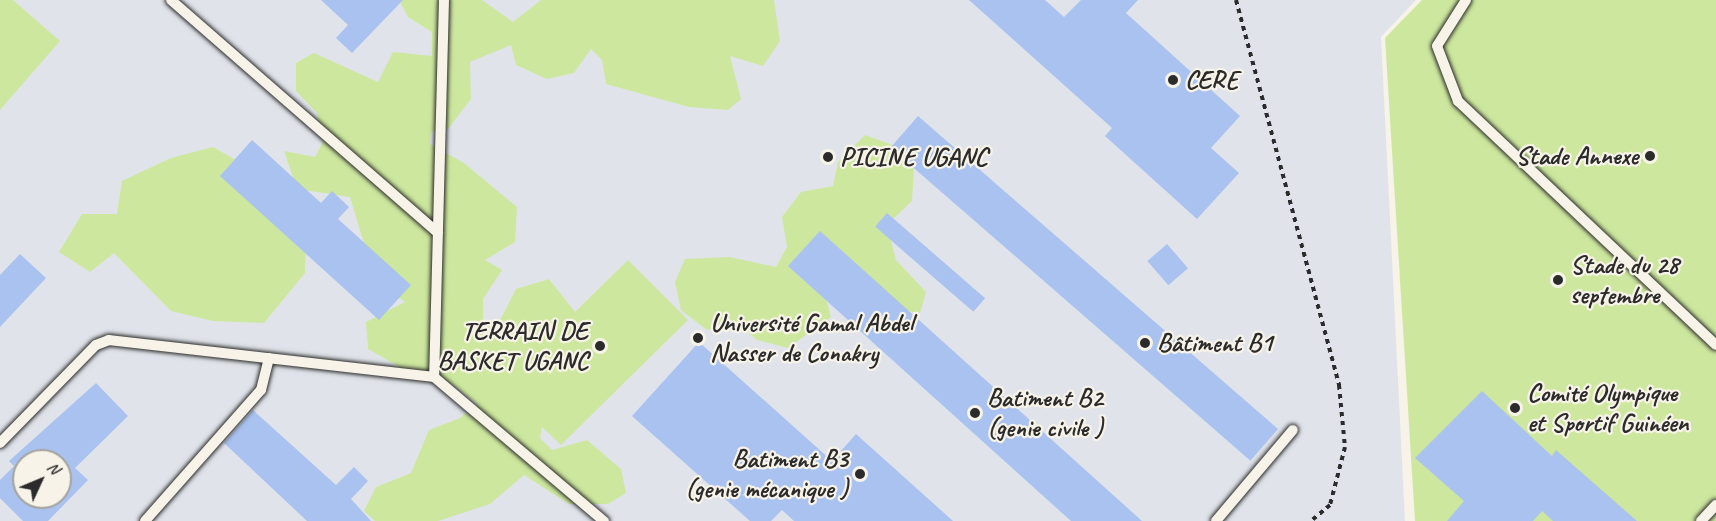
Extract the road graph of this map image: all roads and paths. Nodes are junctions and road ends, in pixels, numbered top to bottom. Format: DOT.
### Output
graph roads {
  1 [pos="171,0"];
  2 [pos="444,0"];
  3 [pos="1236,0"];
  4 [pos="1466,0"];
  5 [pos="438,233"];
  6 [pos="1716,345"];
  7 [pos="269,358"];
  8 [pos="434,377"];
  9 [pos="1293,430"];
  10 [pos="0,443"];
  11 [pos="1716,505"];
  12 [pos="145,521"];
  13 [pos="604,521"];
  14 [pos="1216,521"];
  15 [pos="1311,521"];
  16 [pos="1701,521"];
  1 -- 5 [label="lane"];
  2 -- 5 [label="lane"];
  3 -- 15 [label="path"];
  4 -- 6 [label="lane"];
  5 -- 8 [label="lane"];
  7 -- 8 [label="lane"];
  7 -- 10 [label="lane"];
  7 -- 12 [label="lane"];
  8 -- 13 [label="lane"];
  9 -- 14 [label="lane"];
  11 -- 16 [label="lane"];
}
